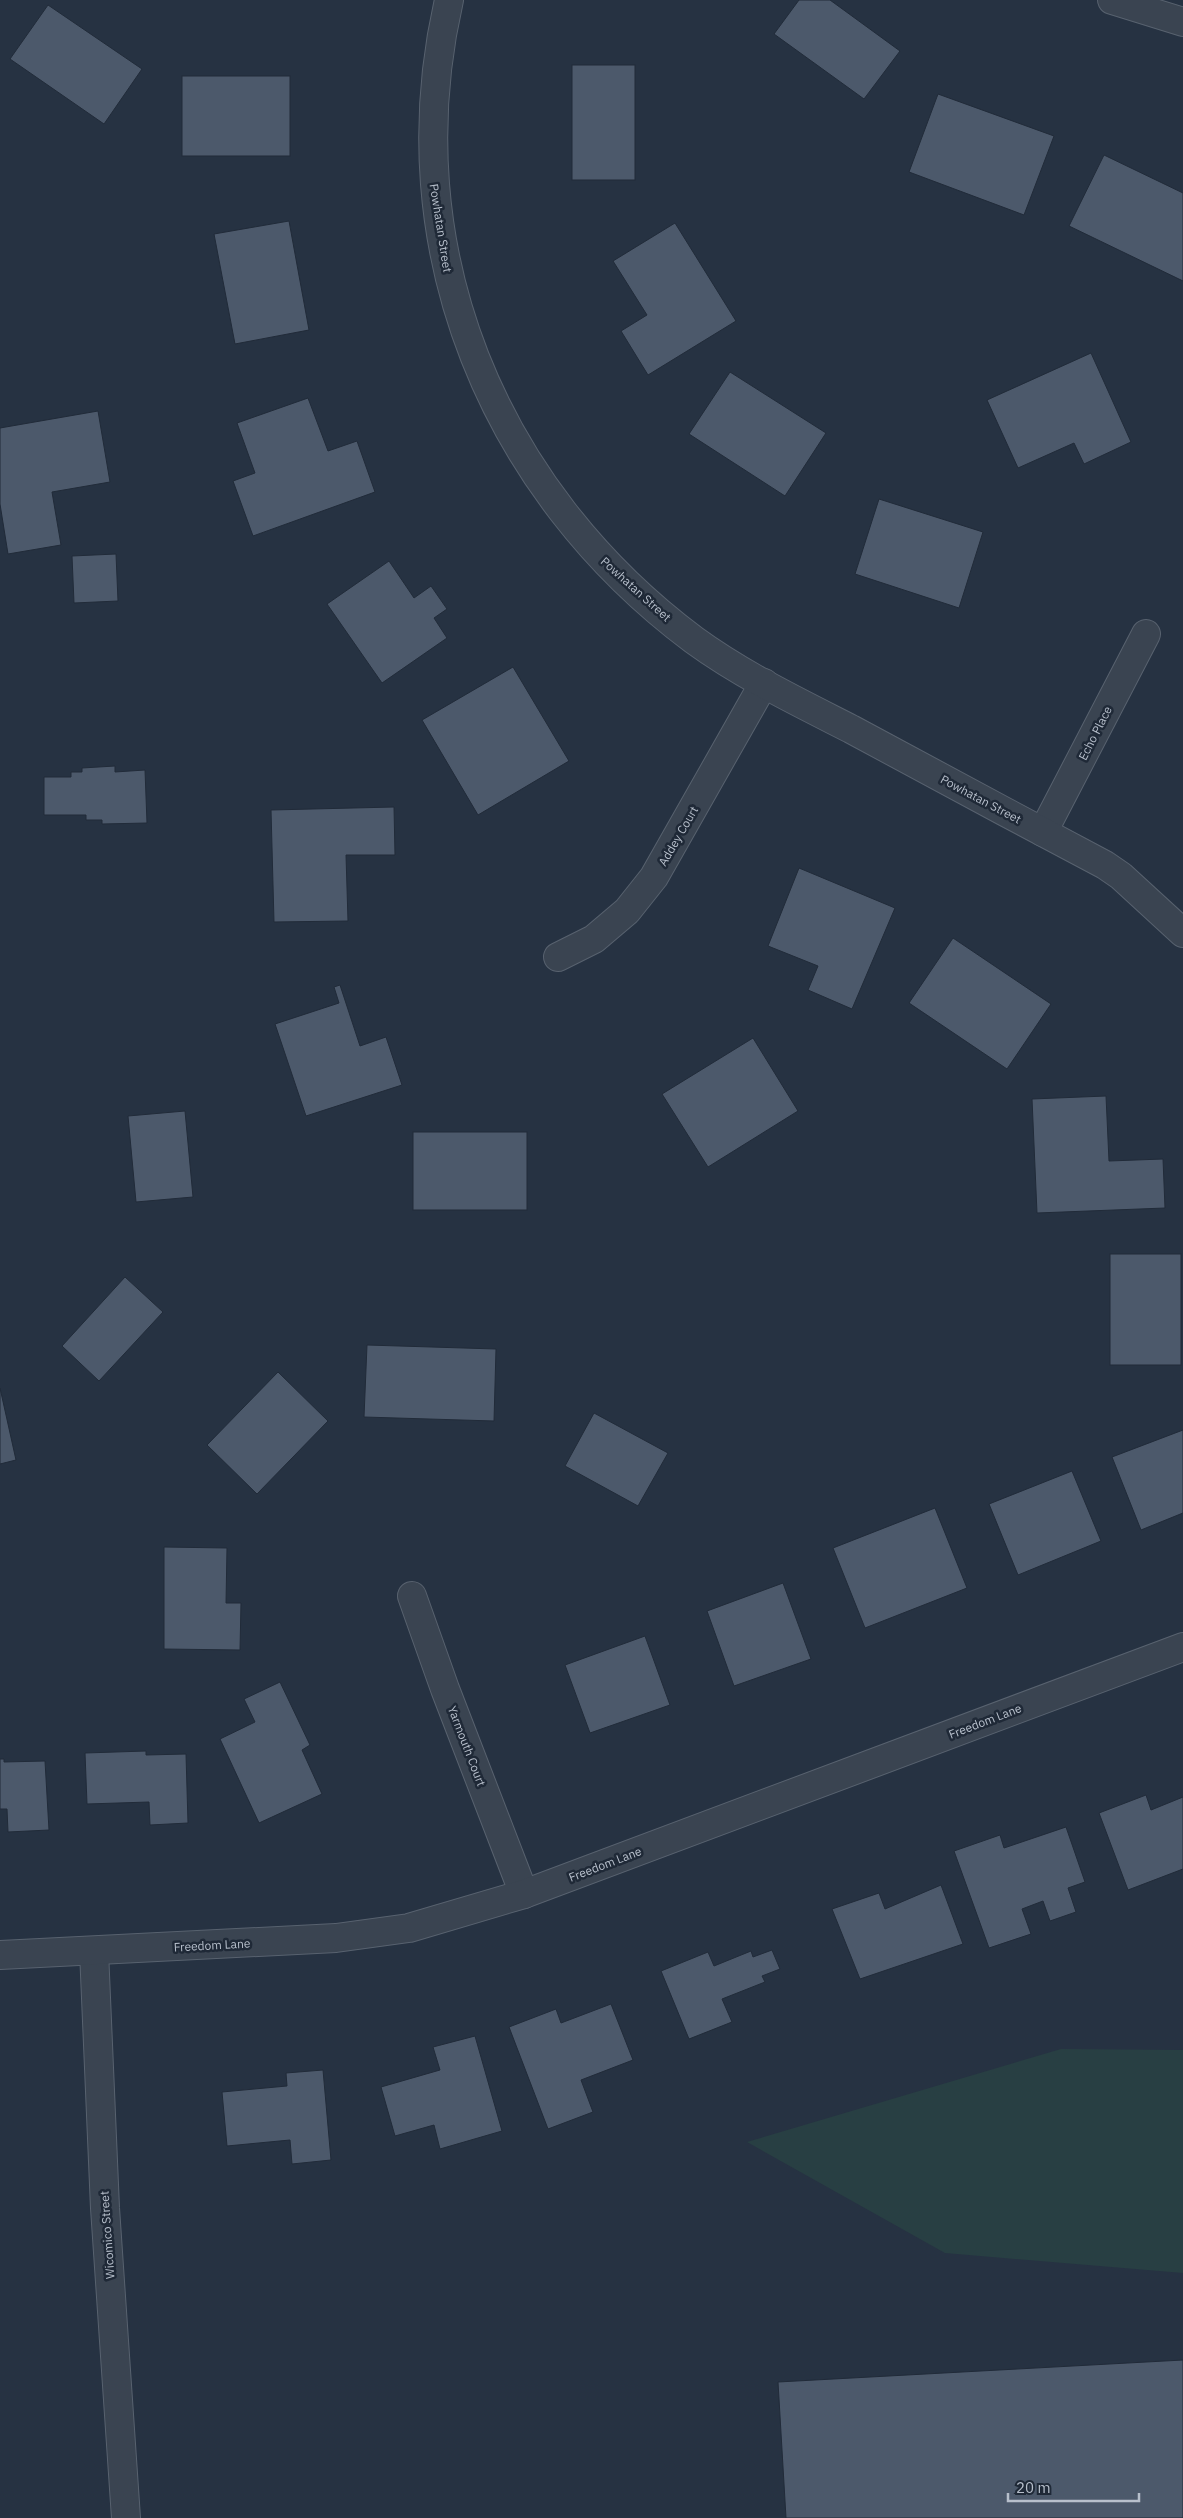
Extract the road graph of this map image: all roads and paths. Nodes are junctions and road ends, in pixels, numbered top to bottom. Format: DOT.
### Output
graph roads {
  1 [pos="449,0"];
  2 [pos="1112,0"];
  3 [pos="1183,22"];
  4 [pos="1146,634"];
  5 [pos="764,683"];
  6 [pos="1043,832"];
  7 [pos="1183,933"];
  8 [pos="558,957"];
  9 [pos="412,1596"];
  10 [pos="1183,1647"];
  11 [pos="524,1894"];
  12 [pos="94,1951"];
  13 [pos="0,1955"];
  14 [pos="126,2518"];
  1 -- 5 [label="street, Powhatan Street"];
  2 -- 3 [label="street"];
  4 -- 6 [label="street, Echo Place"];
  5 -- 6 [label="street, Powhatan Street"];
  5 -- 8 [label="street, Addey Court"];
  6 -- 7 [label="street, Powhatan Street"];
  9 -- 11 [label="street, Yarmouth Court"];
  10 -- 11 [label="street, Freedom Lane"];
  11 -- 12 [label="street, Freedom Lane"];
  12 -- 13 [label="street, Freedom Lane"];
  12 -- 14 [label="street, Wicomico Street"];
}
